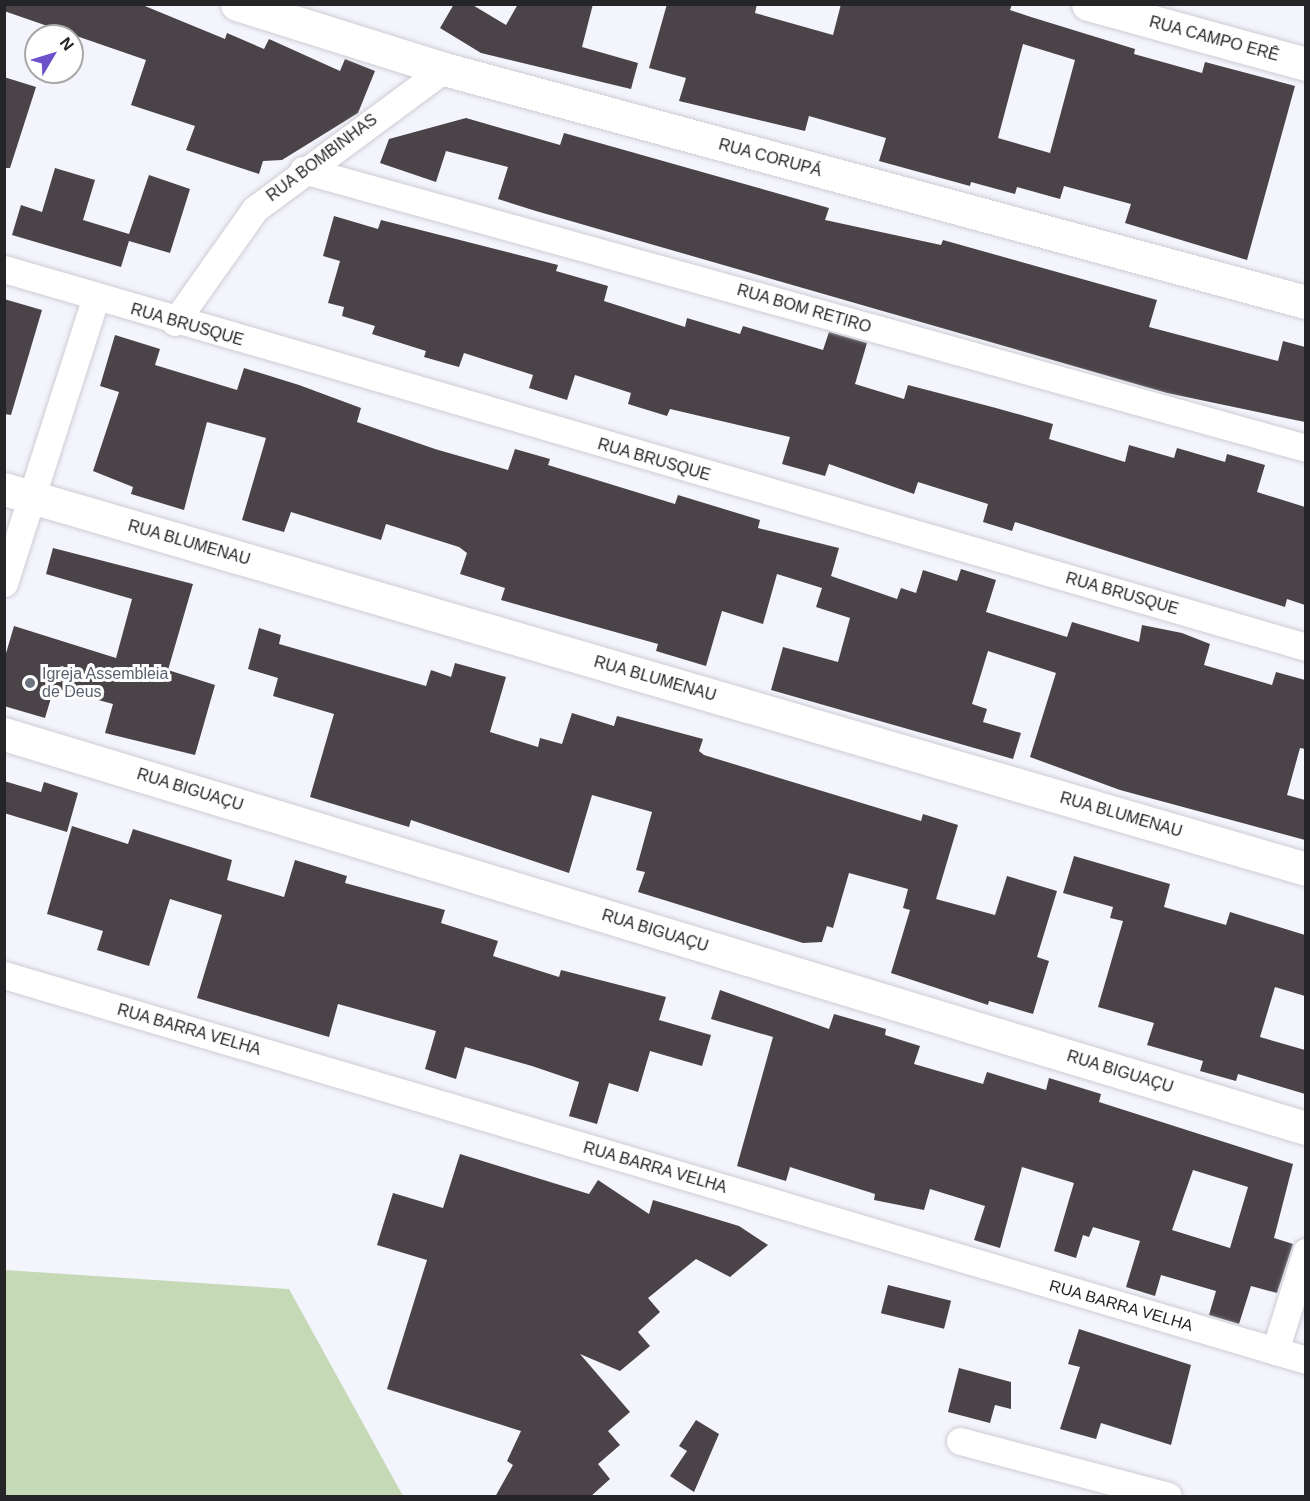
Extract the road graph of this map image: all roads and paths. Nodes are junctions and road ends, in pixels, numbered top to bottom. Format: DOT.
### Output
graph roads {
  1 [pos="237,4"];
  2 [pos="1088,4"];
  3 [pos="1305,64"];
  4 [pos="444,69"];
  5 [pos="303,170"];
  6 [pos="4,269"];
  7 [pos="95,299"];
  8 [pos="1305,302"];
  9 [pos="175,321"];
  10 [pos="1305,448"];
  11 [pos="18,493"];
  12 [pos="4,583"];
  13 [pos="1305,647"];
  14 [pos="4,734"];
  15 [pos="1305,869"];
  16 [pos="4,975"];
  17 [pos="1305,1128"];
  18 [pos="1305,1252"];
  19 [pos="1275,1352"];
  20 [pos="1305,1360"];
  21 [pos="960,1442"];
  22 [pos="1168,1497"];
  1 -- 4 [label="street, RUA CORUPÁ"];
  2 -- 3 [label="street, RUA CAMPO ERÊ"];
  4 -- 5 [label="street, RUA BOMBINHAS"];
  4 -- 8 [label="street, RUA CORUPÁ"];
  5 -- 9 [label="street, RUA BOMBINHAS"];
  5 -- 10 [label="street, RUA BOM RETIRO"];
  6 -- 7 [label="street, RUA BRUSQUE"];
  7 -- 9 [label="street, RUA BRUSQUE"];
  7 -- 11 [label="street"];
  9 -- 13 [label="street, RUA BRUSQUE"];
  11 -- 12 [label="street"];
  11 -- 15 [label="street, RUA BLUMENAU"];
  14 -- 17 [label="street, RUA BIGUAÇU"];
  16 -- 19 [label="street, RUA BARRA VELHA"];
  18 -- 19 [label="street"];
  19 -- 20 [label="street, RUA BARRA VELHA"];
  21 -- 22 [label="street"];
}
